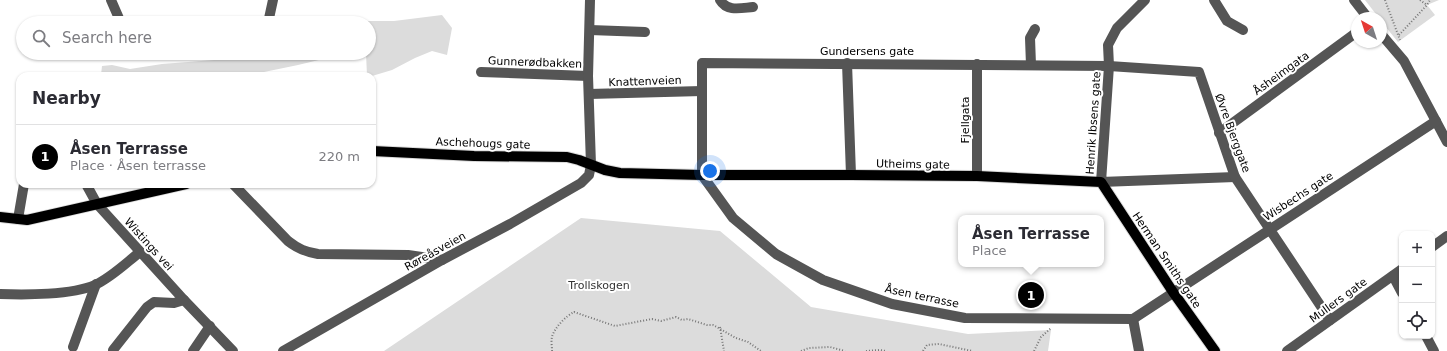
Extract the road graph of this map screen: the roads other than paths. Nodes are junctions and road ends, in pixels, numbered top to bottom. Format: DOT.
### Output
graph roads {
  1 [pos="111,0"];
  2 [pos="273,0"];
  3 [pos="590,0"];
  4 [pos="720,0"];
  5 [pos="1145,0"];
  6 [pos="1214,0"];
  7 [pos="1354,0"];
  8 [pos="753,7"];
  9 [pos="1363,12"];
  10 [pos="118,16"];
  11 [pos="270,16"];
  12 [pos="590,30"];
  13 [pos="1035,30"];
  14 [pos="1243,30"];
  15 [pos="645,32"];
  16 [pos="1351,36"];
  17 [pos="1387,41"];
  18 [pos="846,63"];
  19 [pos="977,64"];
  20 [pos="1031,65"];
  21 [pos="1109,66"];
  22 [pos="481,72"];
  23 [pos="1199,72"];
  24 [pos="588,76"];
  25 [pos="702,91"];
  26 [pos="589,94"];
  27 [pos="1436,121"];
  28 [pos="1219,133"];
  29 [pos="1447,142"];
  30 [pos="376,151"];
  31 [pos="591,165"];
  32 [pos="702,175"];
  33 [pos="851,175"];
  34 [pos="977,176"];
  35 [pos="1235,177"];
  36 [pos="1101,182"];
  37 [pos="23,188"];
  38 [pos="88,188"];
  39 [pos="168,188"];
  40 [pos="237,188"];
  41 [pos="97,204"];
  42 [pos="0,216"];
  43 [pos="18,219"];
  44 [pos="1269,229"];
  45 [pos="1447,236"];
  46 [pos="1435,245"];
  47 [pos="140,252"];
  48 [pos="442,260"];
  49 [pos="1399,271"];
  50 [pos="1392,276"];
  51 [pos="96,284"];
  52 [pos="1399,288"];
  53 [pos="1173,292"];
  54 [pos="0,294"];
  55 [pos="184,300"];
  56 [pos="1133,319"];
  57 [pos="1330,320"];
  58 [pos="210,326"];
  59 [pos="1428,339"];
  60 [pos="73,347"];
  61 [pos="113,350"];
  62 [pos="193,351"];
  63 [pos="233,351"];
  64 [pos="283,351"];
  65 [pos="1139,351"];
  66 [pos="1215,351"];
  67 [pos="1288,351"];
  68 [pos="1434,351"];
  1 -- 10 [label="street"];
  2 -- 11 [label="street"];
  3 -- 12 [label="street, Gunnerødbakken"];
  4 -- 8 [label="street"];
  5 -- 21 [label="street, Henrik Ibsens gate"];
  6 -- 14 [label="street"];
  7 -- 9 [label="street"];
  12 -- 15 [label="street"];
  12 -- 24 [label="street, Gunnerødbakken"];
  13 -- 20 [label="street"];
  16 -- 28 [label="street, Åsheimgata"];
  17 -- 27 [label="street"];
  18 -- 19 [label="street, Gundersens gate"];
  18 -- 25 [label="street, Gundersens gate"];
  18 -- 33 [label="street"];
  19 -- 20 [label="street, Gundersens gate"];
  19 -- 34 [label="street, Fjellgata"];
  20 -- 21 [label="street, Gundersens gate"];
  21 -- 23 [label="street, Gundersens gate"];
  21 -- 36 [label="street, Henrik Ibsens gate"];
  22 -- 24 [label="street, Gunnerødbakken"];
  23 -- 28 [label="street, Øvre Bjerggate"];
  24 -- 26 [label="street, Gunnerødbakken"];
  25 -- 26 [label="street, Knattenveien"];
  25 -- 32 [label="street"];
  26 -- 31 [label="street, Gunnerødbakken"];
  27 -- 29 [label="street"];
  27 -- 44 [label="street, Wisbechs gate"];
  28 -- 35 [label="street, Øvre Bjerggate"];
  30 -- 31 [label="main road, Aschehougs gate"];
  31 -- 32 [label="main road, Utheims gate"];
  31 -- 48 [label="street, Røreåsveien"];
  32 -- 33 [label="main road, Utheims gate"];
  32 -- 56 [label="street, Åsen terrasse"];
  33 -- 34 [label="main road, Utheims gate"];
  34 -- 36 [label="main road, Utheims gate"];
  35 -- 36 [label="street, Utheims gate"];
  35 -- 44 [label="street, Øvre Bjerggate"];
  36 -- 53 [label="main road, Herman Smiths gate"];
  37 -- 43 [label="street"];
  38 -- 41 [label="street"];
  39 -- 41 [label="main road"];
  40 -- 48 [label="street"];
  41 -- 43 [label="main road"];
  41 -- 47 [label="street, Wistings vei"];
  42 -- 43 [label="main road"];
  44 -- 53 [label="street, Wisbechs gate"];
  44 -- 57 [label="street, Øvre Bjerggate"];
  45 -- 46 [label="street"];
  47 -- 51 [label="street"];
  47 -- 55 [label="street, Wistings vei"];
  48 -- 64 [label="street, Røreåsveien"];
  49 -- 50 [label="street, Mullers gate"];
  50 -- 52 [label="street"];
  50 -- 57 [label="street, Mullers gate"];
  51 -- 54 [label="street"];
  51 -- 60 [label="street"];
  53 -- 56 [label="street"];
  53 -- 66 [label="main road, Herman Smiths gate"];
  55 -- 58 [label="street, Wistings vei"];
  55 -- 61 [label="street"];
  56 -- 65 [label="street"];
  57 -- 67 [label="street, Mullers gate"];
  58 -- 62 [label="street"];
  58 -- 63 [label="street, Wistings vei"];
  59 -- 68 [label="street"];
}
